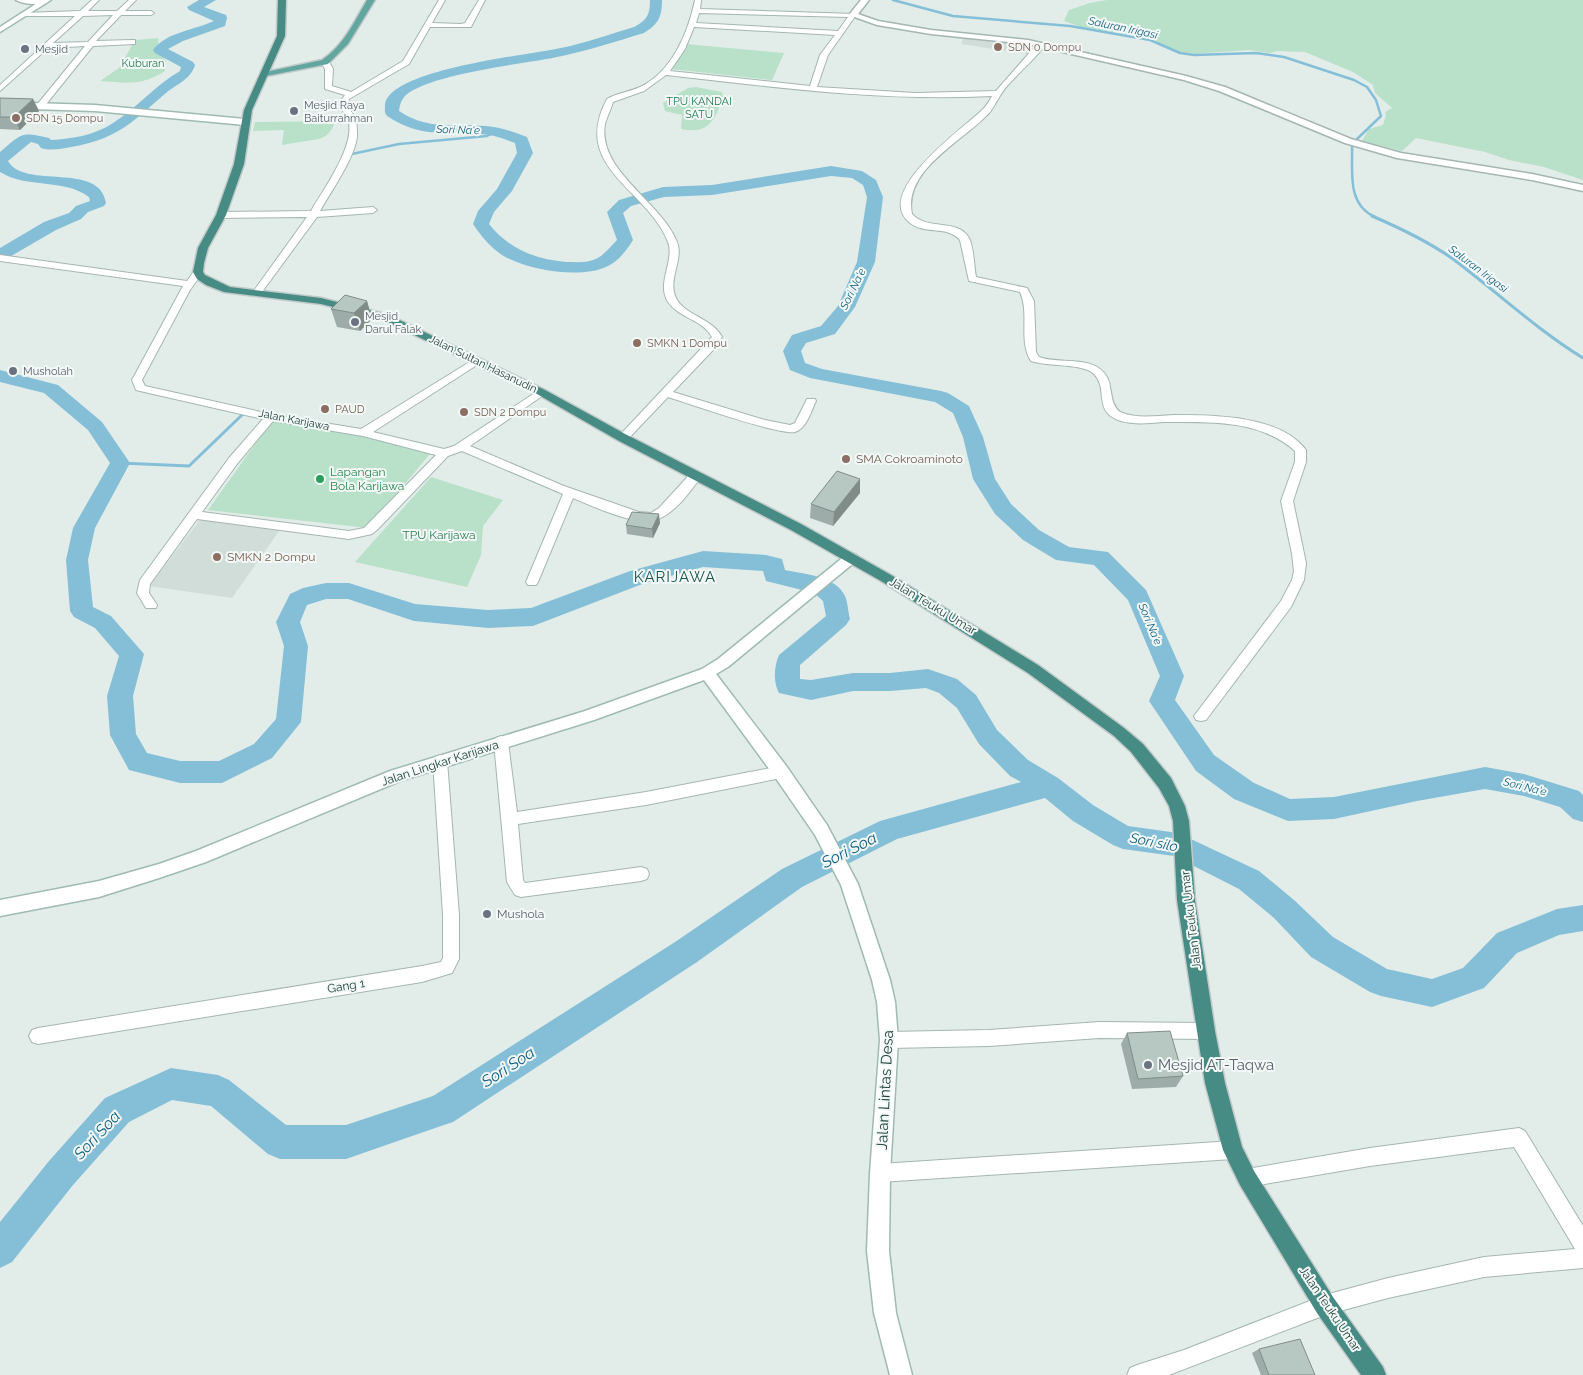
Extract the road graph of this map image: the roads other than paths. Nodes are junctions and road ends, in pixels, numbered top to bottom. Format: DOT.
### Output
graph roads {
  1 [pos="20,0"];
  2 [pos="96,0"];
  3 [pos="133,0"];
  4 [pos="282,0"];
  5 [pos="371,0"];
  6 [pos="442,0"];
  7 [pos="482,0"];
  8 [pos="698,0"];
  9 [pos="865,0"];
  10 [pos="45,1"];
  11 [pos="695,11"];
  12 [pos="152,13"];
  13 [pos="24,14"];
  14 [pos="80,14"];
  15 [pos="118,14"];
  16 [pos="853,15"];
  17 [pos="429,25"];
  18 [pos="692,25"];
  19 [pos="0,30"];
  20 [pos="840,34"];
  21 [pos="132,42"];
  22 [pos="91,44"];
  23 [pos="1041,45"];
  24 [pos="45,46"];
  25 [pos="270,61"];
  26 [pos="325,62"];
  27 [pos="305,66"];
  28 [pos="663,72"];
  29 [pos="264,75"];
  30 [pos="814,88"];
  31 [pos="0,89"];
  32 [pos="998,93"];
  33 [pos="351,94"];
  34 [pos="0,106"];
  35 [pos="40,106"];
  36 [pos="248,110"];
  37 [pos="223,119"];
  38 [pos="245,122"];
  39 [pos="1583,188"];
  40 [pos="373,210"];
  41 [pos="314,214"];
  42 [pos="221,215"];
  43 [pos="0,258"];
  44 [pos="198,272"];
  45 [pos="210,283"];
  46 [pos="187,287"];
  47 [pos="256,294"];
  48 [pos="476,360"];
  49 [pos="541,392"];
  50 [pos="665,393"];
  51 [pos="811,401"];
  52 [pos="270,417"];
  53 [pos="363,433"];
  54 [pos="623,438"];
  55 [pos="462,447"];
  56 [pos="444,453"];
  57 [pos="696,475"];
  58 [pos="570,492"];
  59 [pos="194,515"];
  60 [pos="851,558"];
  61 [pos="532,582"];
  62 [pos="151,605"];
  63 [pos="707,673"];
  64 [pos="1201,716"];
  65 [pos="500,742"];
  66 [pos="440,761"];
  67 [pos="781,772"];
  68 [pos="510,819"];
  69 [pos="642,874"];
  70 [pos="0,908"];
  71 [pos="1206,1031"];
  72 [pos="38,1036"];
  73 [pos="889,1040"];
  74 [pos="1233,1150"];
  75 [pos="880,1173"];
  76 [pos="1247,1178"];
  77 [pos="1583,1244"];
  78 [pos="1583,1258"];
  79 [pos="1324,1305"];
  80 [pos="901,1375"];
  81 [pos="1137,1375"];
  82 [pos="1375,1375"];
  1 -- 10 [label="main road"];
  2 -- 14 [label="street"];
  3 -- 15 [label="street"];
  4 -- 25 [label="highway"];
  5 -- 26 [label="main road"];
  6 -- 17 [label="street"];
  7 -- 17 [label="street"];
  8 -- 11 [label="street"];
  9 -- 16 [label="main road"];
  10 -- 13 [label="main road"];
  11 -- 16 [label="street"];
  11 -- 18 [label="street"];
  12 -- 15 [label="street"];
  13 -- 14 [label="street"];
  13 -- 19 [label="main road"];
  14 -- 15 [label="street"];
  14 -- 24 [label="street"];
  15 -- 22 [label="street"];
  16 -- 20 [label="street"];
  16 -- 23 [label="main road"];
  17 -- 33 [label="street"];
  18 -- 20 [label="street"];
  18 -- 28 [label="street"];
  20 -- 30 [label="street"];
  21 -- 22 [label="street"];
  22 -- 24 [label="street"];
  22 -- 35 [label="street"];
  23 -- 32 [label="street"];
  23 -- 39 [label="main road"];
  24 -- 31 [label="street"];
  25 -- 27 [label="main road"];
  25 -- 29 [label="highway"];
  26 -- 27 [label="main road"];
  26 -- 33 [label="street"];
  27 -- 29 [label="main road"];
  28 -- 30 [label="street"];
  28 -- 50 [label="street"];
  29 -- 36 [label="highway"];
  30 -- 32 [label="street"];
  32 -- 64 [label="street"];
  33 -- 41 [label="street"];
  34 -- 35 [label="main road"];
  35 -- 37 [label="main road"];
  36 -- 37 [label="main road"];
  36 -- 38 [label="highway"];
  37 -- 38 [label="main road"];
  38 -- 42 [label="highway"];
  40 -- 41 [label="street"];
  41 -- 42 [label="street"];
  41 -- 47 [label="street"];
  42 -- 44 [label="highway"];
  43 -- 46 [label="street"];
  44 -- 45 [label="highway, Jalan Sultan Hasanudin"];
  44 -- 46 [label="street"];
  45 -- 46 [label="street"];
  45 -- 47 [label="highway, Jalan Sultan Hasanudin"];
  46 -- 52 [label="street, Jalan Karijawa"];
  47 -- 48 [label="highway, Jalan Sultan Hasanudin"];
  48 -- 49 [label="highway, Jalan Sultan Hasanudin"];
  48 -- 53 [label="street"];
  49 -- 54 [label="highway, Jalan Sultan Hasanudin"];
  49 -- 55 [label="street"];
  50 -- 51 [label="street"];
  50 -- 54 [label="street"];
  52 -- 53 [label="street, Jalan Karijawa"];
  52 -- 59 [label="street"];
  53 -- 56 [label="street, Jalan Karijawa"];
  54 -- 57 [label="highway, Jalan Sultan Hasanudin"];
  55 -- 56 [label="street"];
  55 -- 58 [label="street"];
  56 -- 59 [label="street"];
  57 -- 58 [label="street"];
  57 -- 60 [label="highway, Jalan Sultan Hasanudin"];
  58 -- 61 [label="street"];
  59 -- 62 [label="street"];
  60 -- 63 [label="main road, Jalan Lingkar Karijawa"];
  60 -- 71 [label="highway, Jalan Teuku Umar"];
  63 -- 65 [label="main road, Jalan Lingkar Karijawa"];
  63 -- 67 [label="main road, Jalan Lintas Desa"];
  65 -- 66 [label="main road, Jalan Lingkar Karijawa"];
  65 -- 68 [label="street"];
  66 -- 70 [label="main road, Jalan Lingkar Karijawa"];
  66 -- 72 [label="street, Gang 1"];
  67 -- 68 [label="street"];
  67 -- 73 [label="main road, Jalan Lintas Desa"];
  68 -- 69 [label="street"];
  71 -- 73 [label="street"];
  71 -- 74 [label="highway, Jalan Teuku Umar"];
  73 -- 75 [label="main road, Jalan Lintas Desa"];
  74 -- 75 [label="street"];
  74 -- 76 [label="highway, Jalan Teuku Umar"];
  75 -- 80 [label="main road, Jalan Lintas Desa"];
  76 -- 77 [label="street"];
  76 -- 79 [label="highway, Jalan Teuku Umar"];
  78 -- 79 [label="street"];
  79 -- 81 [label="street"];
  79 -- 82 [label="highway, Jalan Teuku Umar"];
}
